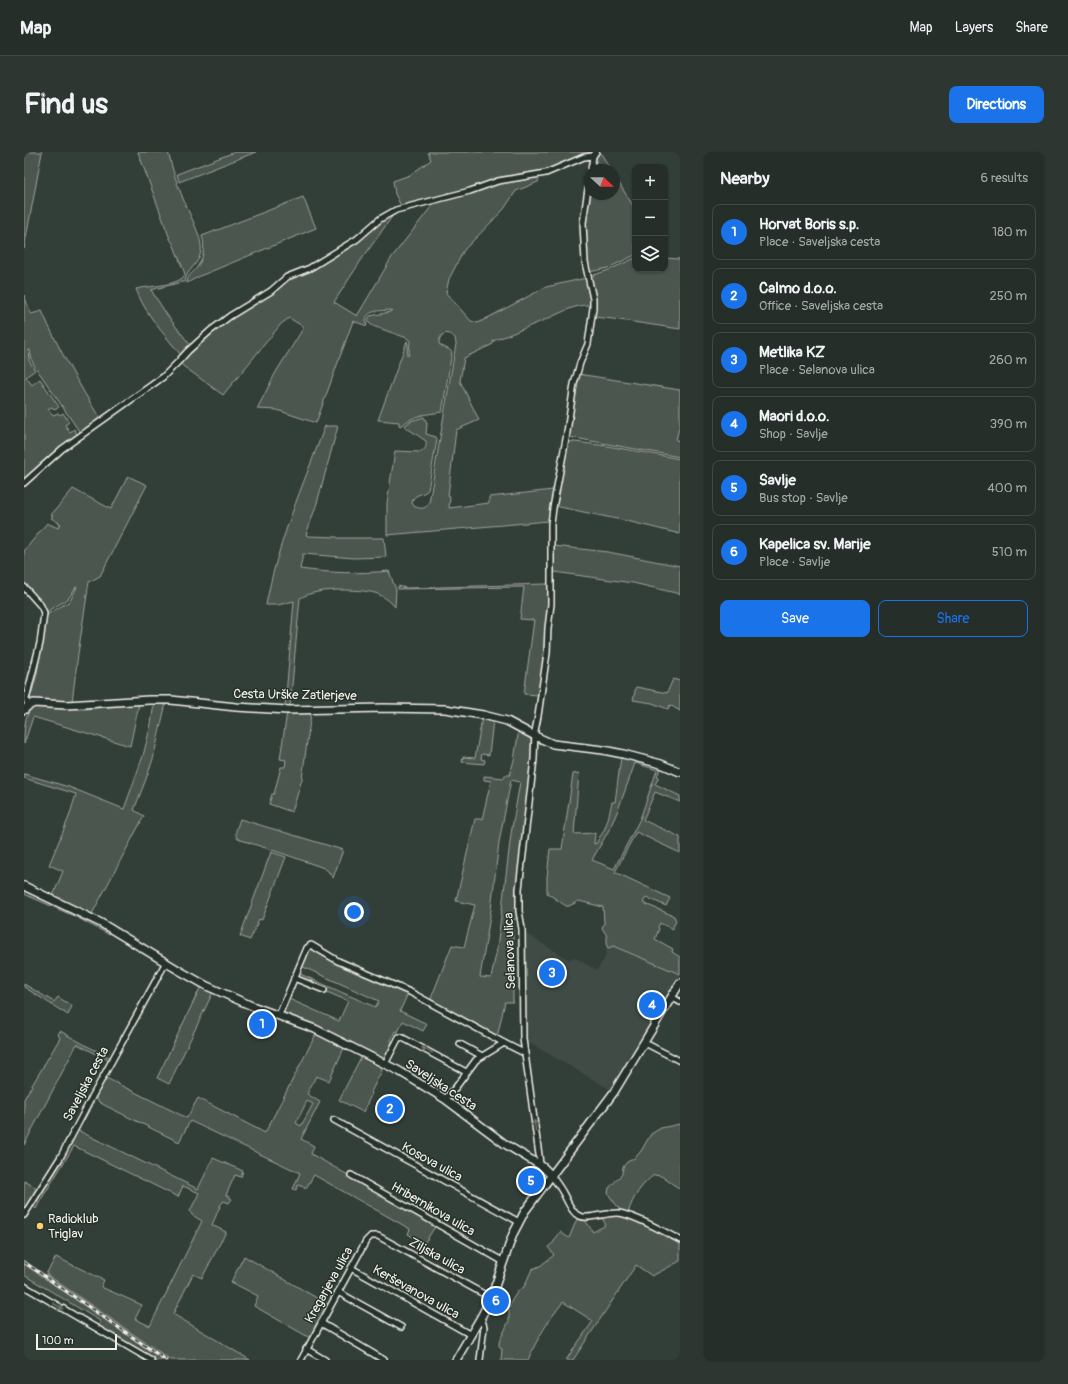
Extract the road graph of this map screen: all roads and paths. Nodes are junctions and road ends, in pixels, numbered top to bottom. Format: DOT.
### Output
graph roads {
  1 [pos="595,154"];
  2 [pos="592,164"];
  3 [pos="586,200"];
  4 [pos="24,482"];
  5 [pos="24,586"];
  6 [pos="26,708"];
  7 [pos="535,736"];
  8 [pos="680,772"];
  9 [pos="24,886"];
  10 [pos="166,962"];
  11 [pos="294,978"];
  12 [pos="680,983"];
  13 [pos="324,990"];
  14 [pos="672,996"];
  15 [pos="680,1002"];
  16 [pos="279,1015"];
  17 [pos="645,1042"];
  18 [pos="504,1043"];
  19 [pos="460,1044"];
  20 [pos="524,1053"];
  21 [pos="482,1056"];
  22 [pos="680,1061"];
  23 [pos="385,1064"];
  24 [pos="466,1072"];
  25 [pos="445,1100"];
  26 [pos="334,1120"];
  27 [pos="540,1165"];
  28 [pos="351,1175"];
  29 [pos="551,1175"];
  30 [pos="24,1215"];
  31 [pos="519,1222"];
  32 [pos="374,1235"];
  33 [pos="680,1240"];
  34 [pos="504,1262"];
  35 [pos="351,1268"];
  36 [pos="24,1286"];
  37 [pos="338,1292"];
  38 [pos="490,1298"];
  39 [pos="481,1317"];
  40 [pos="321,1322"];
  41 [pos="401,1327"];
  42 [pos="471,1335"];
  43 [pos="306,1349"];
  44 [pos="151,1360"];
  45 [pos="301,1360"];
  46 [pos="325,1360"];
  47 [pos="384,1360"];
  48 [pos="456,1360"];
  49 [pos="480,1360"];
  1 -- 2 [label="street"];
  1 -- 4 [label="street"];
  3 -- 7 [label="street, Selanova ulica"];
  5 -- 6 [label="street, Cesta Urške Zatlerjeve"];
  6 -- 7 [label="street, Cesta Urške Zatlerjeve"];
  7 -- 8 [label="street, Cesta Urške Zatlerjeve"];
  7 -- 20 [label="street, Selanova ulica"];
  9 -- 10 [label="street, Saveljska cesta"];
  10 -- 16 [label="street, Saveljska cesta"];
  10 -- 30 [label="street, Saveljska cesta"];
  11 -- 13 [label="street"];
  11 -- 16 [label="street"];
  11 -- 18 [label="street"];
  12 -- 14 [label="street"];
  14 -- 15 [label="street"];
  14 -- 17 [label="street"];
  16 -- 23 [label="street, Saveljska cesta"];
  17 -- 22 [label="street"];
  17 -- 29 [label="street"];
  18 -- 20 [label="street"];
  18 -- 21 [label="street, Saveljska cesta"];
  19 -- 21 [label="street"];
  27 -- 20 [label="street, Selanova ulica, one-way"];
  21 -- 24 [label="street, Saveljska cesta"];
  24 -- 23 [label="street, one-way"];
  23 -- 25 [label="street, Saveljska cesta"];
  24 -- 25 [label="street, Saveljska cesta"];
  25 -- 27 [label="street, Saveljska cesta"];
  26 -- 31 [label="street, Kosova ulica"];
  27 -- 29 [label="street, Saveljska cesta"];
  28 -- 34 [label="street, Hribernikova ulica"];
  29 -- 31 [label="street"];
  29 -- 33 [label="street, Saveljska cesta"];
  31 -- 34 [label="street"];
  32 -- 35 [label="street, Kregarjeva ulica"];
  32 -- 38 [label="street, Ziljska ulica"];
  34 -- 38 [label="street"];
  35 -- 37 [label="street, Kregarjeva ulica"];
  35 -- 42 [label="street, Kerševanova ulica"];
  36 -- 44 [label="street, one-way"];
  37 -- 40 [label="street, Kregarjeva ulica"];
  37 -- 41 [label="street"];
  38 -- 39 [label="street"];
  39 -- 42 [label="street"];
  39 -- 49 [label="street"];
  40 -- 43 [label="street, Kregarjeva ulica"];
  40 -- 47 [label="street"];
  42 -- 48 [label="street"];
  43 -- 45 [label="street, Kregarjeva ulica"];
  43 -- 46 [label="street"];
}
